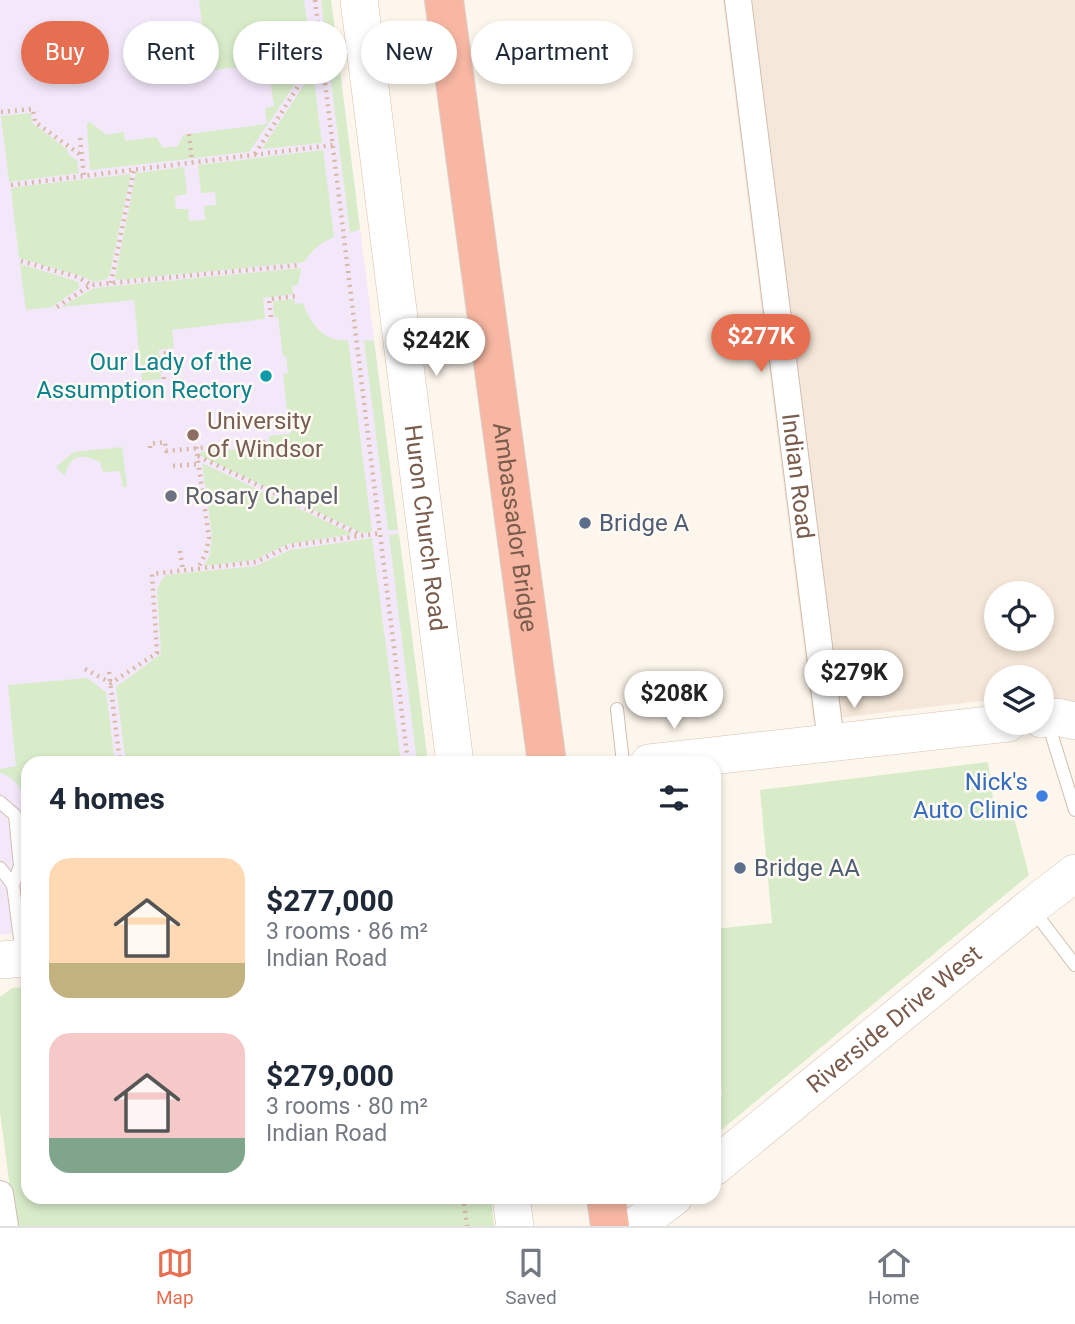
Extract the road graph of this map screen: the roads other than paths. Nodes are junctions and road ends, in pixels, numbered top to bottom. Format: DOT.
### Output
graph roads {
  1 [pos="359,0"];
  2 [pos="444,0"];
  3 [pos="738,0"];
  4 [pos="617,709"];
  5 [pos="1059,717"];
  6 [pos="984,726"];
  7 [pos="831,742"];
  8 [pos="454,756"];
  9 [pos="546,756"];
  10 [pos="622,756"];
  11 [pos="710,756"];
  12 [pos="0,804"];
  13 [pos="1075,810"];
  14 [pos="0,868"];
  15 [pos="1075,873"];
  16 [pos="13,885"];
  17 [pos="1031,907"];
  18 [pos="17,959"];
  19 [pos="1075,965"];
  20 [pos="721,1161"];
  21 [pos="512,1204"];
  22 [pos="607,1204"];
  23 [pos="665,1204"];
  24 [pos="514,1226"];
  25 [pos="610,1226"];
  26 [pos="635,1226"];
  1 -- 8 [label="street, Huron Church Road"];
  2 -- 9 [label="highway, Ambassador Bridge"];
  3 -- 7 [label="street, Indian Road"];
  4 -- 10 [label="lane"];
  5 -- 13 [label="lane"];
  6 -- 7 [label="street"];
  7 -- 11 [label="street"];
  12 -- 16 [label="lane"];
  14 -- 16 [label="lane"];
  15 -- 17 [label="street, Riverside Drive West"];
  16 -- 18 [label="lane"];
  17 -- 19 [label="lane"];
  17 -- 20 [label="street, Riverside Drive West"];
  21 -- 24 [label="street"];
  22 -- 25 [label="highway"];
  23 -- 26 [label="street"];
}
